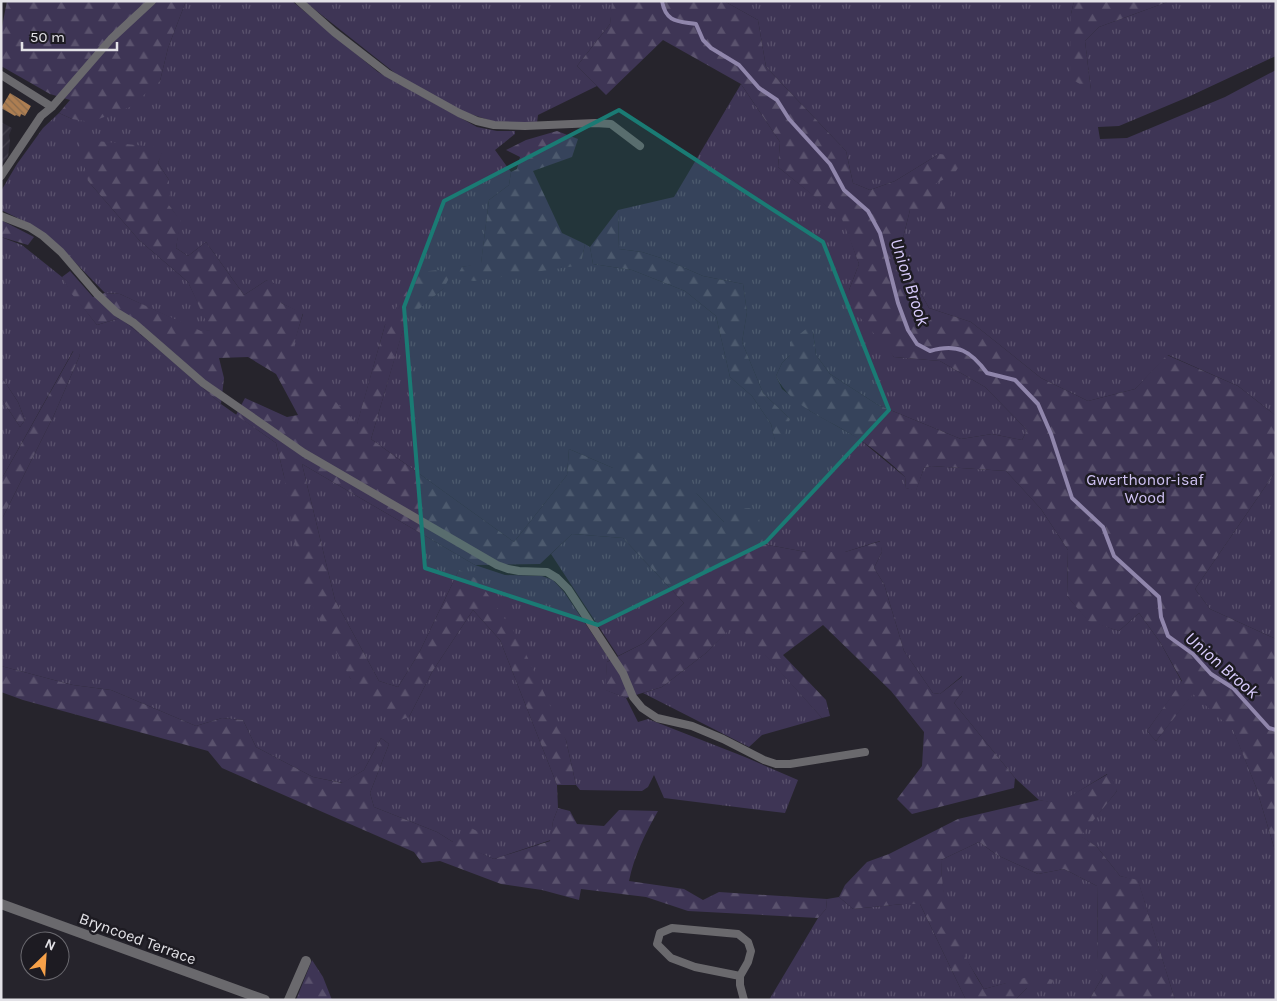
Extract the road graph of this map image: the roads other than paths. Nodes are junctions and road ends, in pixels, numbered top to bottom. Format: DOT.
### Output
graph roads {
  1 [pos="152,1"];
  2 [pos="299,1"];
  3 [pos="1,75"];
  4 [pos="52,107"];
  5 [pos="640,146"];
  6 [pos="1,176"];
  7 [pos="1,216"];
  8 [pos="865,752"];
  9 [pos="1,904"];
  10 [pos="306,961"];
  11 [pos="740,976"];
  12 [pos="265,1000"];
  13 [pos="289,1000"];
  14 [pos="744,1000"];
  1 -- 4 [label="lane"];
  2 -- 5 [label="lane"];
  3 -- 4 [label="lane"];
  4 -- 6 [label="lane"];
  7 -- 8 [label="lane"];
  9 -- 12 [label="street, Bryncoed Terrace"];
  10 -- 13 [label="street"];
  11 -- 11 [label="lane"];
  11 -- 14 [label="lane"];
}
